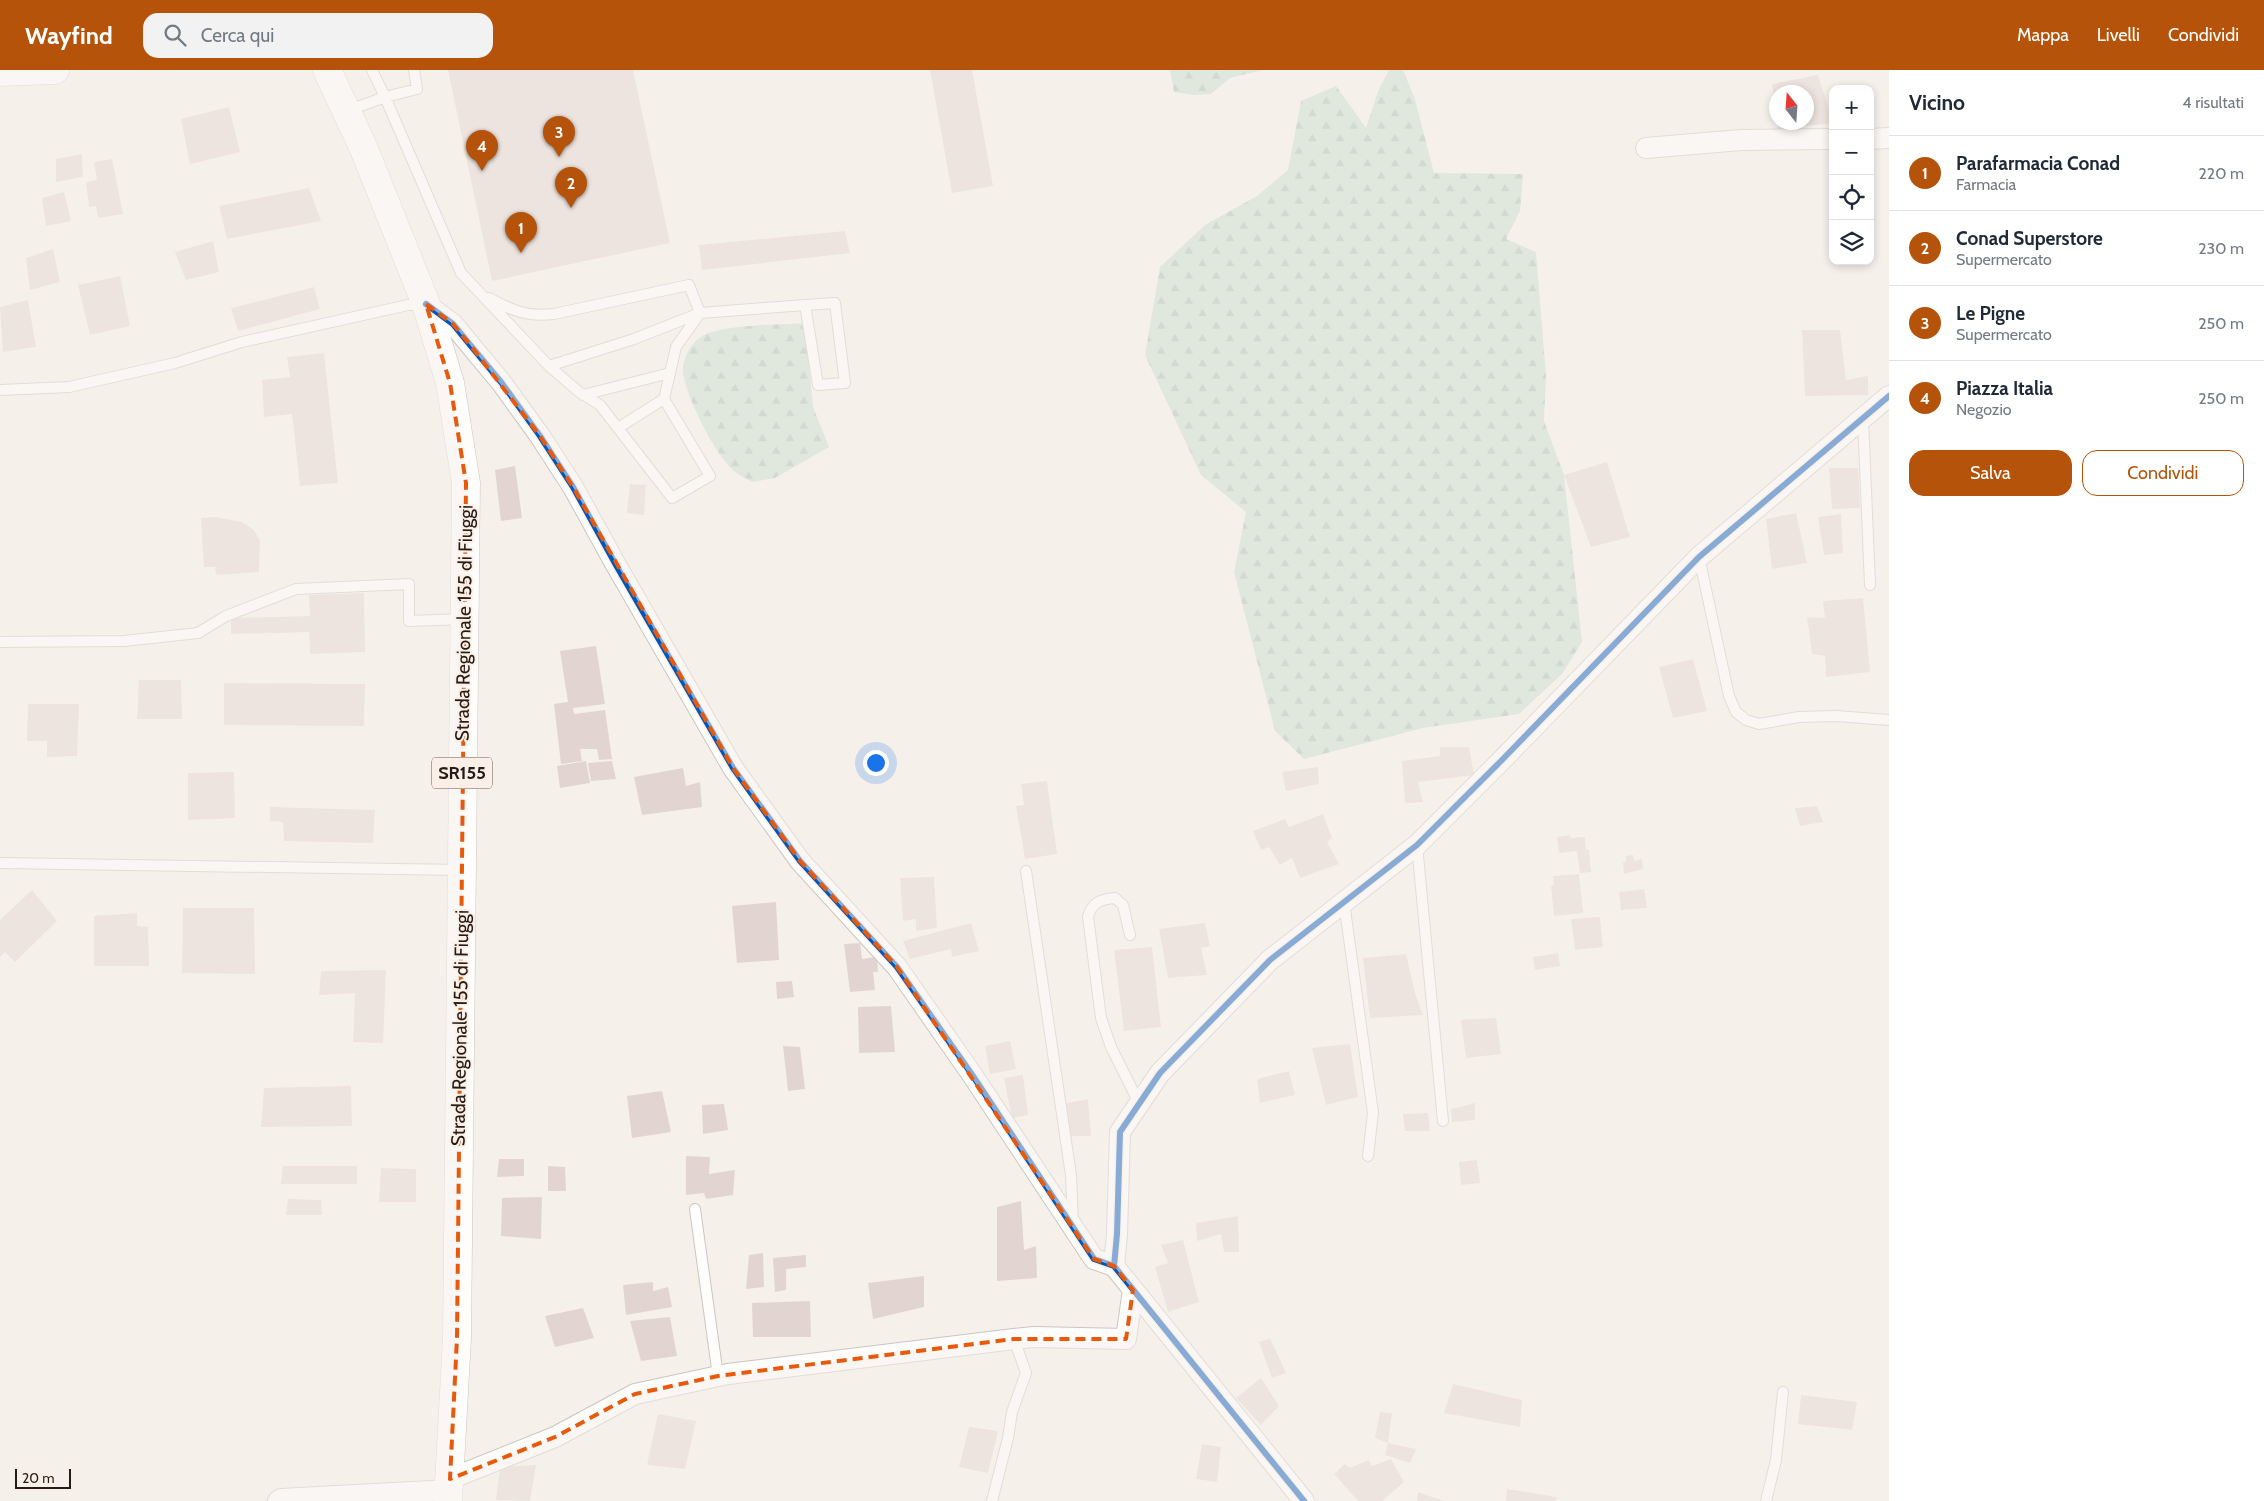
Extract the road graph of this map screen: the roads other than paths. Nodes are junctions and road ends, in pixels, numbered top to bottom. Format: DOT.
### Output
graph roads {
  1 [pos="55,70"];
  2 [pos="328,70"];
  3 [pos="372,70"];
  4 [pos="414,70"];
  5 [pos="0,72"];
  6 [pos="384,97"];
  7 [pos="346,111"];
  8 [pos="1874,138"];
  9 [pos="1889,138"];
  10 [pos="1829,139"];
  11 [pos="1646,148"];
  12 [pos="482,294"];
  13 [pos="426,304"];
  14 [pos="805,305"];
  15 [pos="700,313"];
  16 [pos="549,366"];
  17 [pos="670,373"];
  18 [pos="0,390"];
  19 [pos="583,394"];
  20 [pos="1889,396"];
  21 [pos="664,399"];
  22 [pos="1863,418"];
  23 [pos="618,428"];
  24 [pos="1699,557"];
  25 [pos="1870,585"];
  26 [pos="464,619"];
  27 [pos="0,642"];
  28 [pos="1889,720"];
  29 [pos="1417,845"];
  30 [pos="0,864"];
  31 [pos="461,870"];
  32 [pos="1026,871"];
  33 [pos="1344,902"];
  34 [pos="1130,935"];
  35 [pos="1139,1103"];
  36 [pos="1443,1121"];
  37 [pos="1368,1156"];
  38 [pos="695,1209"];
  39 [pos="1073,1227"];
  40 [pos="1114,1266"];
  41 [pos="1133,1290"];
  42 [pos="1014,1339"];
  43 [pos="718,1376"];
  44 [pos="1783,1392"];
  45 [pos="449,1490"];
  46 [pos="278,1501"];
  47 [pos="992,1501"];
  48 [pos="1304,1501"];
  49 [pos="1766,1501"];
  1 -- 5 [label="main road"];
  2 -- 7 [label="main road, Strada Regionale 155 di Fiuggi / SR155"];
  3 -- 6 [label="lane"];
  4 -- 6 [label="lane"];
  6 -- 7 [label="lane"];
  6 -- 12 [label="lane"];
  7 -- 13 [label="main road, Strada Regionale 155 di Fiuggi / SR155"];
  8 -- 9 [label="street"];
  10 -- 11 [label="street"];
  12 -- 15 [label="lane"];
  12 -- 16 [label="lane"];
  13 -- 18 [label="lane"];
  13 -- 26 [label="main road, Strada Regionale 155 di Fiuggi / SR155"];
  13 -- 39 [label="street"];
  14 -- 14 [label="lane"];
  14 -- 15 [label="lane"];
  15 -- 16 [label="lane"];
  15 -- 17 [label="lane"];
  16 -- 19 [label="lane"];
  17 -- 19 [label="lane"];
  17 -- 21 [label="lane"];
  19 -- 23 [label="lane"];
  20 -- 22 [label="street"];
  21 -- 23 [label="lane"];
  21 -- 23 [label="lane"];
  22 -- 24 [label="street"];
  22 -- 25 [label="lane"];
  24 -- 28 [label="lane"];
  24 -- 29 [label="street"];
  26 -- 27 [label="lane"];
  26 -- 31 [label="main road, Strada Regionale 155 di Fiuggi / SR155"];
  29 -- 33 [label="street"];
  29 -- 36 [label="lane"];
  30 -- 31 [label="lane"];
  31 -- 45 [label="main road, Strada Regionale 155 di Fiuggi / SR155"];
  32 -- 39 [label="lane"];
  33 -- 35 [label="street"];
  33 -- 37 [label="lane"];
  34 -- 35 [label="lane"];
  35 -- 40 [label="street"];
  38 -- 43 [label="lane"];
  39 -- 40 [label="street"];
  40 -- 41 [label="street"];
  41 -- 42 [label="street"];
  41 -- 48 [label="street"];
  42 -- 43 [label="street"];
  42 -- 47 [label="lane"];
  43 -- 45 [label="street"];
  44 -- 49 [label="lane"];
  45 -- 46 [label="street"];
}
